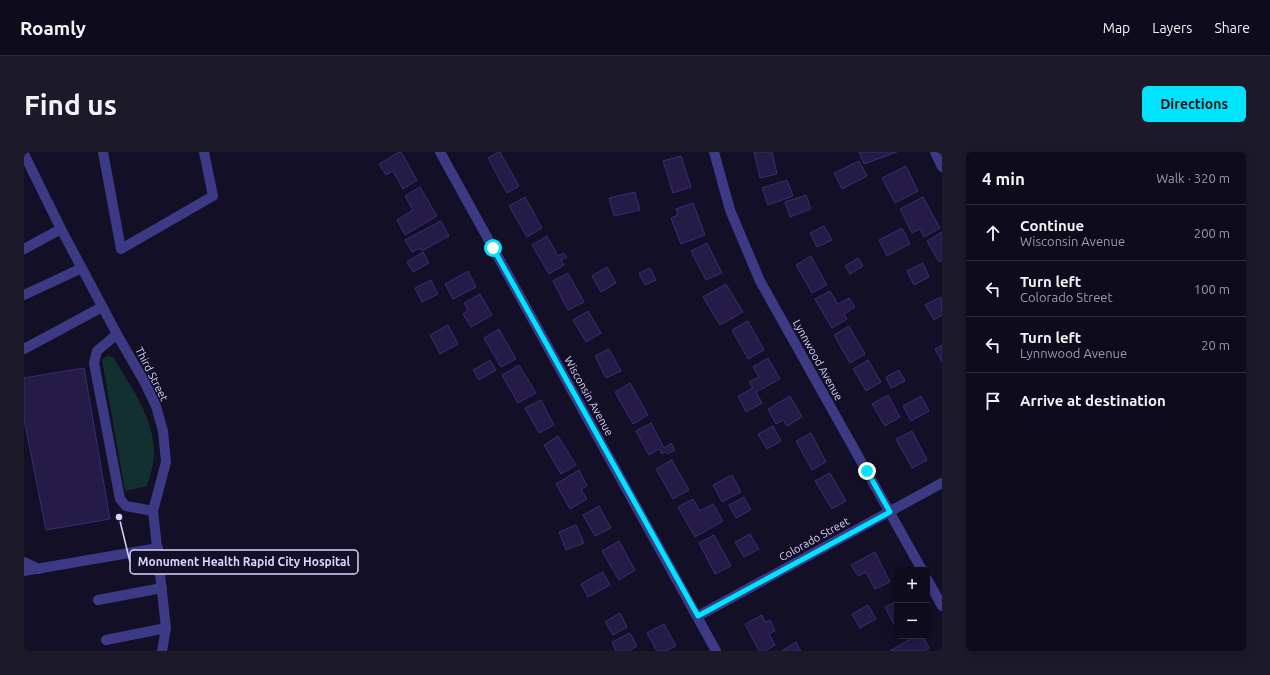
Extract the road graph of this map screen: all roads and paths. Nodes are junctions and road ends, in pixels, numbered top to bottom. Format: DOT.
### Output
graph roads {
  1 [pos="103,152"];
  2 [pos="204,152"];
  3 [pos="440,152"];
  4 [pos="714,152"];
  5 [pos="935,152"];
  6 [pos="24,154"];
  7 [pos="942,167"];
  8 [pos="61,229"];
  9 [pos="24,249"];
  10 [pos="82,268"];
  11 [pos="24,296"];
  12 [pos="102,307"];
  13 [pos="117,334"];
  14 [pos="24,349"];
  15 [pos="942,483"];
  16 [pos="153,511"];
  17 [pos="890,512"];
  18 [pos="158,548"];
  19 [pos="24,562"];
  20 [pos="920,567"];
  21 [pos="39,569"];
  22 [pos="24,571"];
  23 [pos="930,584"];
  24 [pos="162,588"];
  25 [pos="98,600"];
  26 [pos="942,606"];
  27 [pos="698,616"];
  28 [pos="166,628"];
  29 [pos="106,640"];
  30 [pos="162,651"];
  31 [pos="716,651"];
  1 -- 2 [label="street"];
  3 -- 27 [label="street, Wisconsin Avenue"];
  4 -- 17 [label="street, Lynnwood Avenue"];
  5 -- 7 [label="street"];
  6 -- 8 [label="street, Third Street"];
  8 -- 9 [label="street"];
  8 -- 10 [label="street, Third Street"];
  10 -- 11 [label="street"];
  10 -- 12 [label="street, Third Street"];
  12 -- 13 [label="street, Third Street"];
  12 -- 14 [label="street"];
  13 -- 16 [label="street, Third Street"];
  13 -- 16 [label="street"];
  15 -- 17 [label="street, Colorado Street"];
  16 -- 18 [label="street, Third Street"];
  17 -- 20 [label="street, Lynnwood Avenue"];
  17 -- 27 [label="street, Colorado Street"];
  18 -- 21 [label="street"];
  18 -- 24 [label="street, Third Street"];
  19 -- 21 [label="street"];
  21 -- 22 [label="street"];
  23 -- 26 [label="street"];
  24 -- 25 [label="street"];
  24 -- 28 [label="street, Third Street"];
  27 -- 31 [label="street, Wisconsin Avenue"];
  28 -- 29 [label="street"];
  28 -- 30 [label="street, Third Street"];
}
